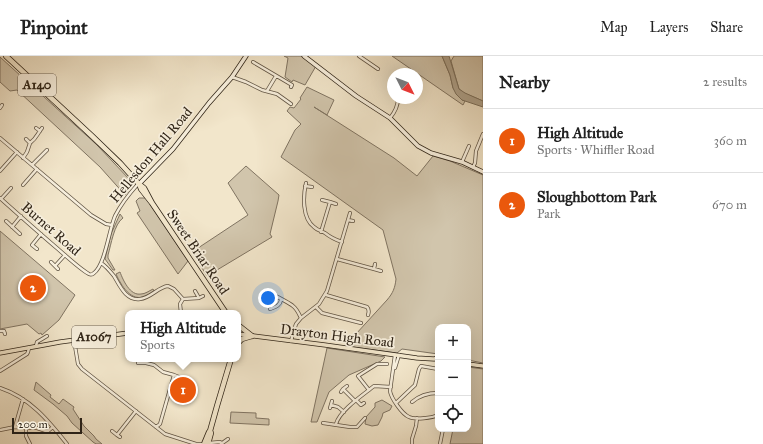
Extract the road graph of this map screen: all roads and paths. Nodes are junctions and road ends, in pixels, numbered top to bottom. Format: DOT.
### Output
graph roads {
  1 [pos="6,56"];
  2 [pos="246,56"];
  3 [pos="304,56"];
  4 [pos="359,56"];
  5 [pos="253,62"];
  6 [pos="378,69"];
  7 [pos="276,76"];
  8 [pos="232,77"];
  9 [pos="292,85"];
  10 [pos="267,91"];
  11 [pos="291,104"];
  12 [pos="398,104"];
  13 [pos="390,118"];
  14 [pos="36,128"];
  15 [pos="483,134"];
  16 [pos="0,138"];
  17 [pos="26,139"];
  18 [pos="30,143"];
  19 [pos="469,146"];
  20 [pos="47,150"];
  21 [pos="17,152"];
  22 [pos="23,158"];
  23 [pos="462,162"];
  24 [pos="32,165"];
  25 [pos="473,167"];
  26 [pos="37,169"];
  27 [pos="0,172"];
  28 [pos="483,172"];
  29 [pos="139,184"];
  30 [pos="23,185"];
  31 [pos="11,188"];
  32 [pos="312,188"];
  33 [pos="1,199"];
  34 [pos="322,200"];
  35 [pos="330,202"];
  36 [pos="336,204"];
  37 [pos="350,213"];
  38 [pos="21,216"];
  39 [pos="348,220"];
  40 [pos="6,221"];
  41 [pos="353,221"];
  42 [pos="112,225"];
  43 [pos="12,227"];
  44 [pos="321,232"];
  45 [pos="20,234"];
  46 [pos="41,234"];
  47 [pos="342,242"];
  48 [pos="32,245"];
  49 [pos="30,248"];
  50 [pos="37,249"];
  51 [pos="64,255"];
  52 [pos="337,259"];
  53 [pos="51,262"];
  54 [pos="101,263"];
  55 [pos="375,264"];
  56 [pos="55,266"];
  57 [pos="58,269"];
  58 [pos="374,269"];
  59 [pos="380,271"];
  60 [pos="89,274"];
  61 [pos="195,291"];
  62 [pos="326,295"];
  63 [pos="203,296"];
  64 [pos="199,298"];
  65 [pos="183,299"];
  66 [pos="281,300"];
  67 [pos="265,301"];
  68 [pos="316,307"];
  69 [pos="270,309"];
  70 [pos="181,310"];
  71 [pos="224,310"];
  72 [pos="368,315"];
  73 [pos="301,318"];
  74 [pos="361,323"];
  75 [pos="241,327"];
  76 [pos="0,331"];
  77 [pos="125,333"];
  78 [pos="5,334"];
  79 [pos="241,334"];
  80 [pos="47,336"];
  81 [pos="252,336"];
  82 [pos="74,340"];
  83 [pos="241,340"];
  84 [pos="291,341"];
  85 [pos="36,347"];
  86 [pos="29,348"];
  87 [pos="0,353"];
  88 [pos="397,355"];
  89 [pos="435,359"];
  90 [pos="230,362"];
  91 [pos="138,363"];
  92 [pos="387,364"];
  93 [pos="471,364"];
  94 [pos="483,366"];
  95 [pos="435,368"];
  96 [pos="0,371"];
  97 [pos="174,375"];
  98 [pos="179,377"];
  99 [pos="346,386"];
  100 [pos="391,387"];
  101 [pos="0,388"];
  102 [pos="344,389"];
  103 [pos="369,390"];
  104 [pos="340,392"];
  105 [pos="435,393"];
  106 [pos="23,399"];
  107 [pos="332,401"];
  108 [pos="355,401"];
  109 [pos="412,402"];
  110 [pos="364,403"];
  111 [pos="396,403"];
  112 [pos="331,405"];
  113 [pos="330,408"];
  114 [pos="136,411"];
  115 [pos="344,412"];
  116 [pos="435,417"];
  117 [pos="365,418"];
  118 [pos="417,418"];
  119 [pos="323,423"];
  120 [pos="336,424"];
  121 [pos="15,426"];
  122 [pos="26,427"];
  123 [pos="53,427"];
  124 [pos="156,427"];
  125 [pos="0,430"];
  126 [pos="112,431"];
  127 [pos="442,432"];
  128 [pos="117,435"];
  129 [pos="120,438"];
  130 [pos="228,439"];
  131 [pos="222,443"];
  132 [pos="30,444"];
  133 [pos="67,444"];
  134 [pos="196,444"];
  135 [pos="201,444"];
  136 [pos="206,444"];
  137 [pos="412,444"];
  138 [pos="440,444"];
  1 -- 29 [label="highway, Sweet Briar Road / A140"];
  2 -- 8 [label="street, Hellesdon Hall Road"];
  3 -- 13 [label="street"];
  4 -- 6 [label="street"];
  5 -- 7 [label="street"];
  7 -- 9 [label="street"];
  7 -- 10 [label="street"];
  8 -- 10 [label="street"];
  8 -- 29 [label="street, Hellesdon Hall Road"];
  10 -- 11 [label="street"];
  12 -- 13 [label="street"];
  13 -- 23 [label="street"];
  14 -- 18 [label="street"];
  15 -- 25 [label="street"];
  16 -- 21 [label="street"];
  17 -- 18 [label="street"];
  18 -- 22 [label="street"];
  19 -- 23 [label="street"];
  20 -- 24 [label="street"];
  21 -- 22 [label="street"];
  21 -- 27 [label="street"];
  22 -- 24 [label="street"];
  23 -- 25 [label="street"];
  24 -- 26 [label="street"];
  25 -- 28 [label="street"];
  26 -- 30 [label="street"];
  26 -- 42 [label="street"];
  29 -- 42 [label="street, Hellesdon Hall Road"];
  29 -- 71 [label="highway, Sweet Briar Road / A140"];
  31 -- 33 [label="street"];
  32 -- 44 [label="street"];
  33 -- 38 [label="street, Burnet Road"];
  34 -- 35 [label="street"];
  35 -- 36 [label="street"];
  35 -- 44 [label="street"];
  37 -- 39 [label="street"];
  38 -- 43 [label="street"];
  38 -- 46 [label="street, Burnet Road"];
  39 -- 41 [label="street"];
  39 -- 47 [label="street"];
  40 -- 43 [label="street"];
  42 -- 54 [label="street, Hellesdon Hall Road"];
  43 -- 45 [label="street"];
  44 -- 47 [label="street"];
  46 -- 48 [label="street"];
  46 -- 51 [label="street, Burnet Road"];
  47 -- 52 [label="street"];
  48 -- 49 [label="street"];
  48 -- 50 [label="street"];
  51 -- 56 [label="street"];
  51 -- 60 [label="street, Burnet Road"];
  52 -- 58 [label="street"];
  52 -- 62 [label="street"];
  53 -- 56 [label="street"];
  54 -- 60 [label="street, Hellesdon Hall Road"];
  54 -- 65 [label="street"];
  55 -- 58 [label="street"];
  56 -- 57 [label="street"];
  58 -- 59 [label="street"];
  61 -- 64 [label="street"];
  62 -- 68 [label="street"];
  62 -- 72 [label="street"];
  63 -- 64 [label="street"];
  64 -- 65 [label="street"];
  65 -- 70 [label="street"];
  66 -- 67 [label="street"];
  66 -- 69 [label="street"];
  66 -- 73 [label="street"];
  68 -- 73 [label="street"];
  68 -- 74 [label="street"];
  73 -- 84 [label="street"];
  75 -- 81 [label="highway"];
  76 -- 78 [label="street"];
  77 -- 82 [label="main road, A1067"];
  79 -- 81 [label="main road, Drayton High Road"];
  80 -- 85 [label="street"];
  81 -- 83 [label="highway"];
  81 -- 84 [label="main road, Drayton High Road"];
  82 -- 85 [label="main road, A1067"];
  82 -- 114 [label="street"];
  84 -- 88 [label="main road, Drayton High Road"];
  85 -- 86 [label="main road, A1067"];
  86 -- 87 [label="main road, A1067"];
  86 -- 96 [label="street"];
  88 -- 89 [label="main road, Drayton High Road"];
  88 -- 100 [label="street"];
  90 -- 136 [label="highway"];
  91 -- 97 [label="street"];
  92 -- 103 [label="street"];
  93 -- 94 [label="main road"];
  95 -- 111 [label="street"];
  97 -- 98 [label="street"];
  97 -- 124 [label="street"];
  99 -- 102 [label="street"];
  100 -- 103 [label="street"];
  100 -- 111 [label="street"];
  101 -- 106 [label="street"];
  102 -- 104 [label="street"];
  102 -- 108 [label="street"];
  103 -- 108 [label="street"];
  105 -- 109 [label="street"];
  106 -- 121 [label="street"];
  106 -- 123 [label="street"];
  107 -- 112 [label="street"];
  108 -- 110 [label="street"];
  108 -- 115 [label="street"];
  111 -- 118 [label="street"];
  112 -- 113 [label="street"];
  112 -- 115 [label="street"];
  114 -- 124 [label="street"];
  114 -- 128 [label="street"];
  115 -- 120 [label="street"];
  116 -- 118 [label="street"];
  117 -- 120 [label="street"];
  118 -- 137 [label="street"];
  119 -- 120 [label="street"];
  121 -- 122 [label="street"];
  121 -- 125 [label="street"];
  122 -- 123 [label="street"];
  122 -- 132 [label="street"];
  123 -- 133 [label="street"];
  124 -- 134 [label="street"];
  126 -- 128 [label="street"];
  127 -- 138 [label="street"];
  128 -- 129 [label="street"];
  130 -- 131 [label="street"];
  131 -- 136 [label="street"];
  134 -- 135 [label="street"];
}
